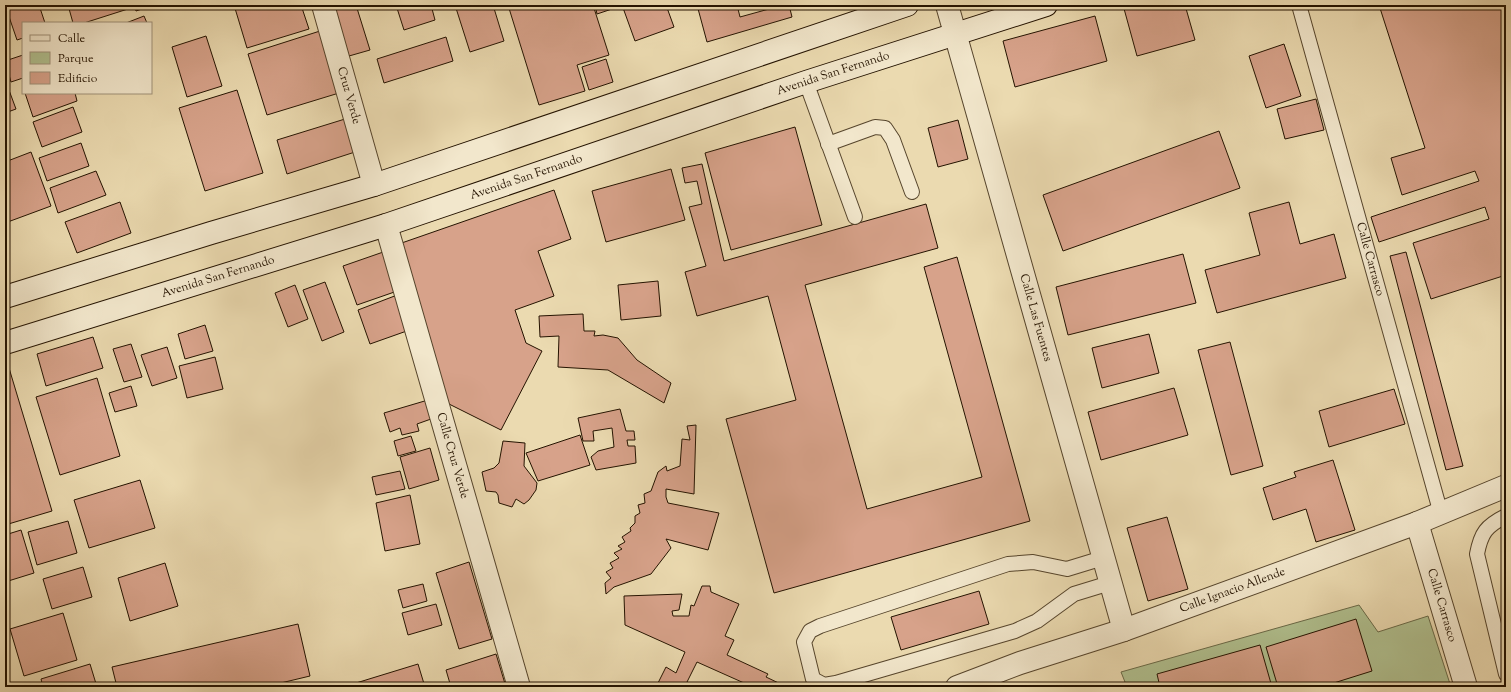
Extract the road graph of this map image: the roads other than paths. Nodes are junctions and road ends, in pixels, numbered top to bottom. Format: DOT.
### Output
graph roads {
  1 [pos="323,5"];
  2 [pos="907,5"];
  3 [pos="947,5"];
  4 [pos="1046,5"];
  5 [pos="1299,5"];
  6 [pos="956,35"];
  7 [pos="806,82"];
  8 [pos="828,144"];
  9 [pos="374,185"];
  10 [pos="912,192"];
  11 [pos="855,217"];
  12 [pos="386,225"];
  13 [pos="5,297"];
  14 [pos="5,343"];
  15 [pos="1506,486"];
  16 [pos="1441,514"];
  17 [pos="1506,516"];
  18 [pos="1418,523"];
  19 [pos="1103,558"];
  20 [pos="1110,583"];
  21 [pos="1124,630"];
  22 [pos="1506,674"];
  23 [pos="519,687"];
  24 [pos="957,687"];
  25 [pos="1466,687"];
  1 -- 9 [label="street, Cruz Verde"];
  2 -- 9 [label="street"];
  3 -- 6 [label="street, Calle Las Fuentes"];
  4 -- 6 [label="street, Avenida San Fernando"];
  5 -- 16 [label="lane, Calle Carrasco"];
  6 -- 7 [label="street, Avenida San Fernando"];
  6 -- 19 [label="street, Calle Las Fuentes"];
  7 -- 8 [label="lane"];
  7 -- 12 [label="street, Avenida San Fernando"];
  8 -- 10 [label="lane"];
  8 -- 11 [label="lane"];
  9 -- 13 [label="street"];
  12 -- 14 [label="street, Avenida San Fernando"];
  12 -- 23 [label="street, Calle Cruz Verde"];
  15 -- 16 [label="street, Calle Ignacio Allende"];
  16 -- 18 [label="street, Calle Ignacio Allende"];
  17 -- 22 [label="lane"];
  18 -- 21 [label="street, Calle Ignacio Allende"];
  18 -- 25 [label="street, Calle Carrasco"];
  19 -- 20 [label="street, Calle Las Fuentes"];
  19 -- 20 [label="lane"];
  20 -- 21 [label="street, Calle Las Fuentes"];
  21 -- 24 [label="street, Calle Ignacio Allende"];
}
